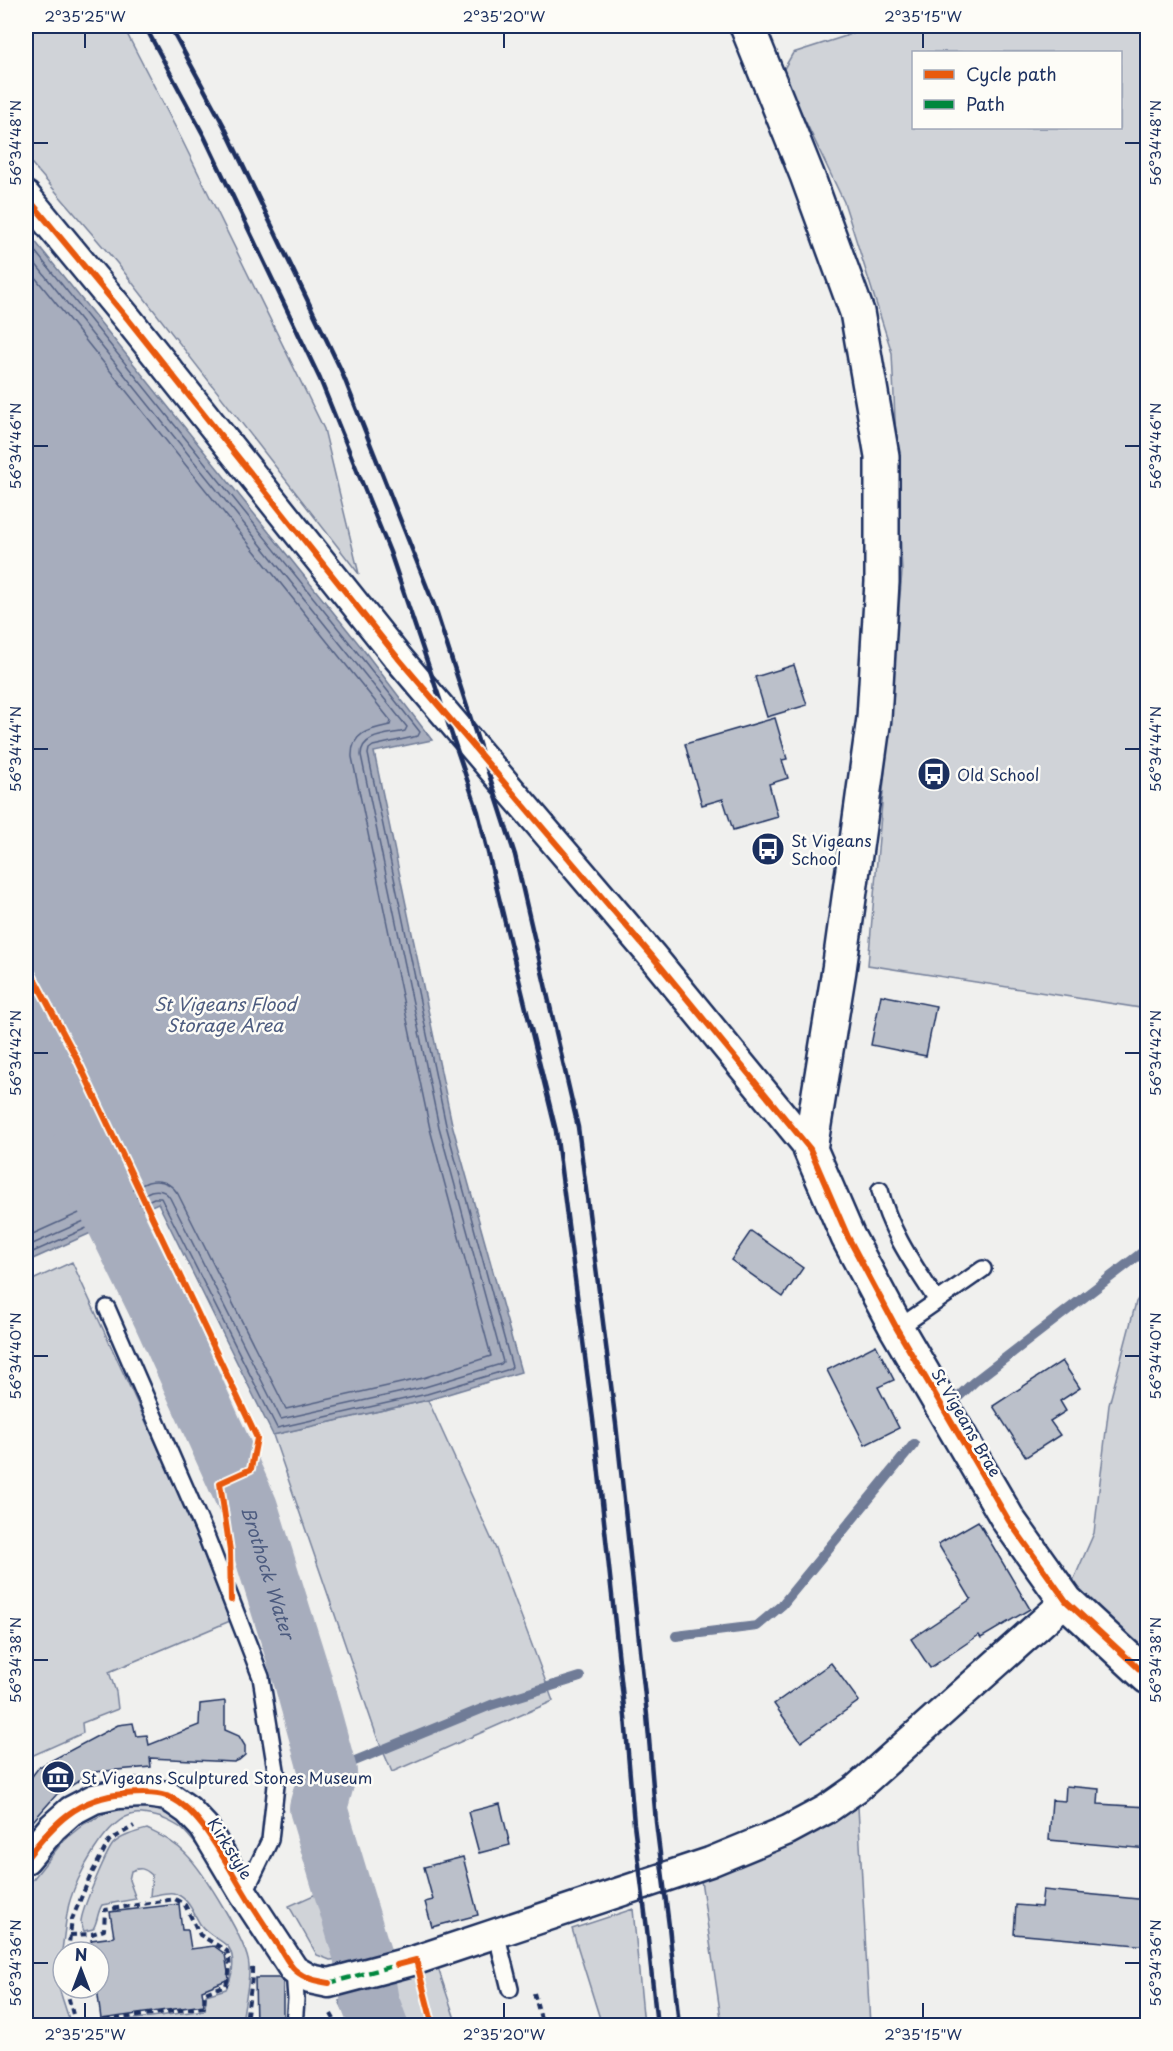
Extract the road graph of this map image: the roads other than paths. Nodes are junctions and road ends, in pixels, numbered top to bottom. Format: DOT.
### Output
graph roads {
  1 [pos="747,26"];
  2 [pos="26,196"];
  3 [pos="810,1149"];
  4 [pos="880,1190"];
  5 [pos="983,1269"];
  6 [pos="937,1300"];
  7 [pos="107,1308"];
  8 [pos="897,1329"];
  9 [pos="1066,1601"];
  10 [pos="1148,1677"];
  11 [pos="26,1859"];
  12 [pos="244,1894"];
  13 [pos="496,1932"];
  14 [pos="294,1970"];
  15 [pos="510,1989"];
  16 [pos="294,2025"];
  1 -- 3 [label="street"];
  2 -- 3 [label="street"];
  3 -- 8 [label="street, St Vigeans Brae"];
  4 -- 6 [label="lane"];
  5 -- 6 [label="lane"];
  6 -- 8 [label="lane"];
  7 -- 12 [label="lane"];
  8 -- 9 [label="street, St Vigeans Brae"];
  9 -- 10 [label="street, St Vigeans Brae"];
  9 -- 13 [label="street"];
  11 -- 12 [label="street, Kirkstyle"];
  12 -- 14 [label="street, Kirkstyle"];
  13 -- 14 [label="street"];
  13 -- 15 [label="lane"];
  14 -- 16 [label="lane"];
}
